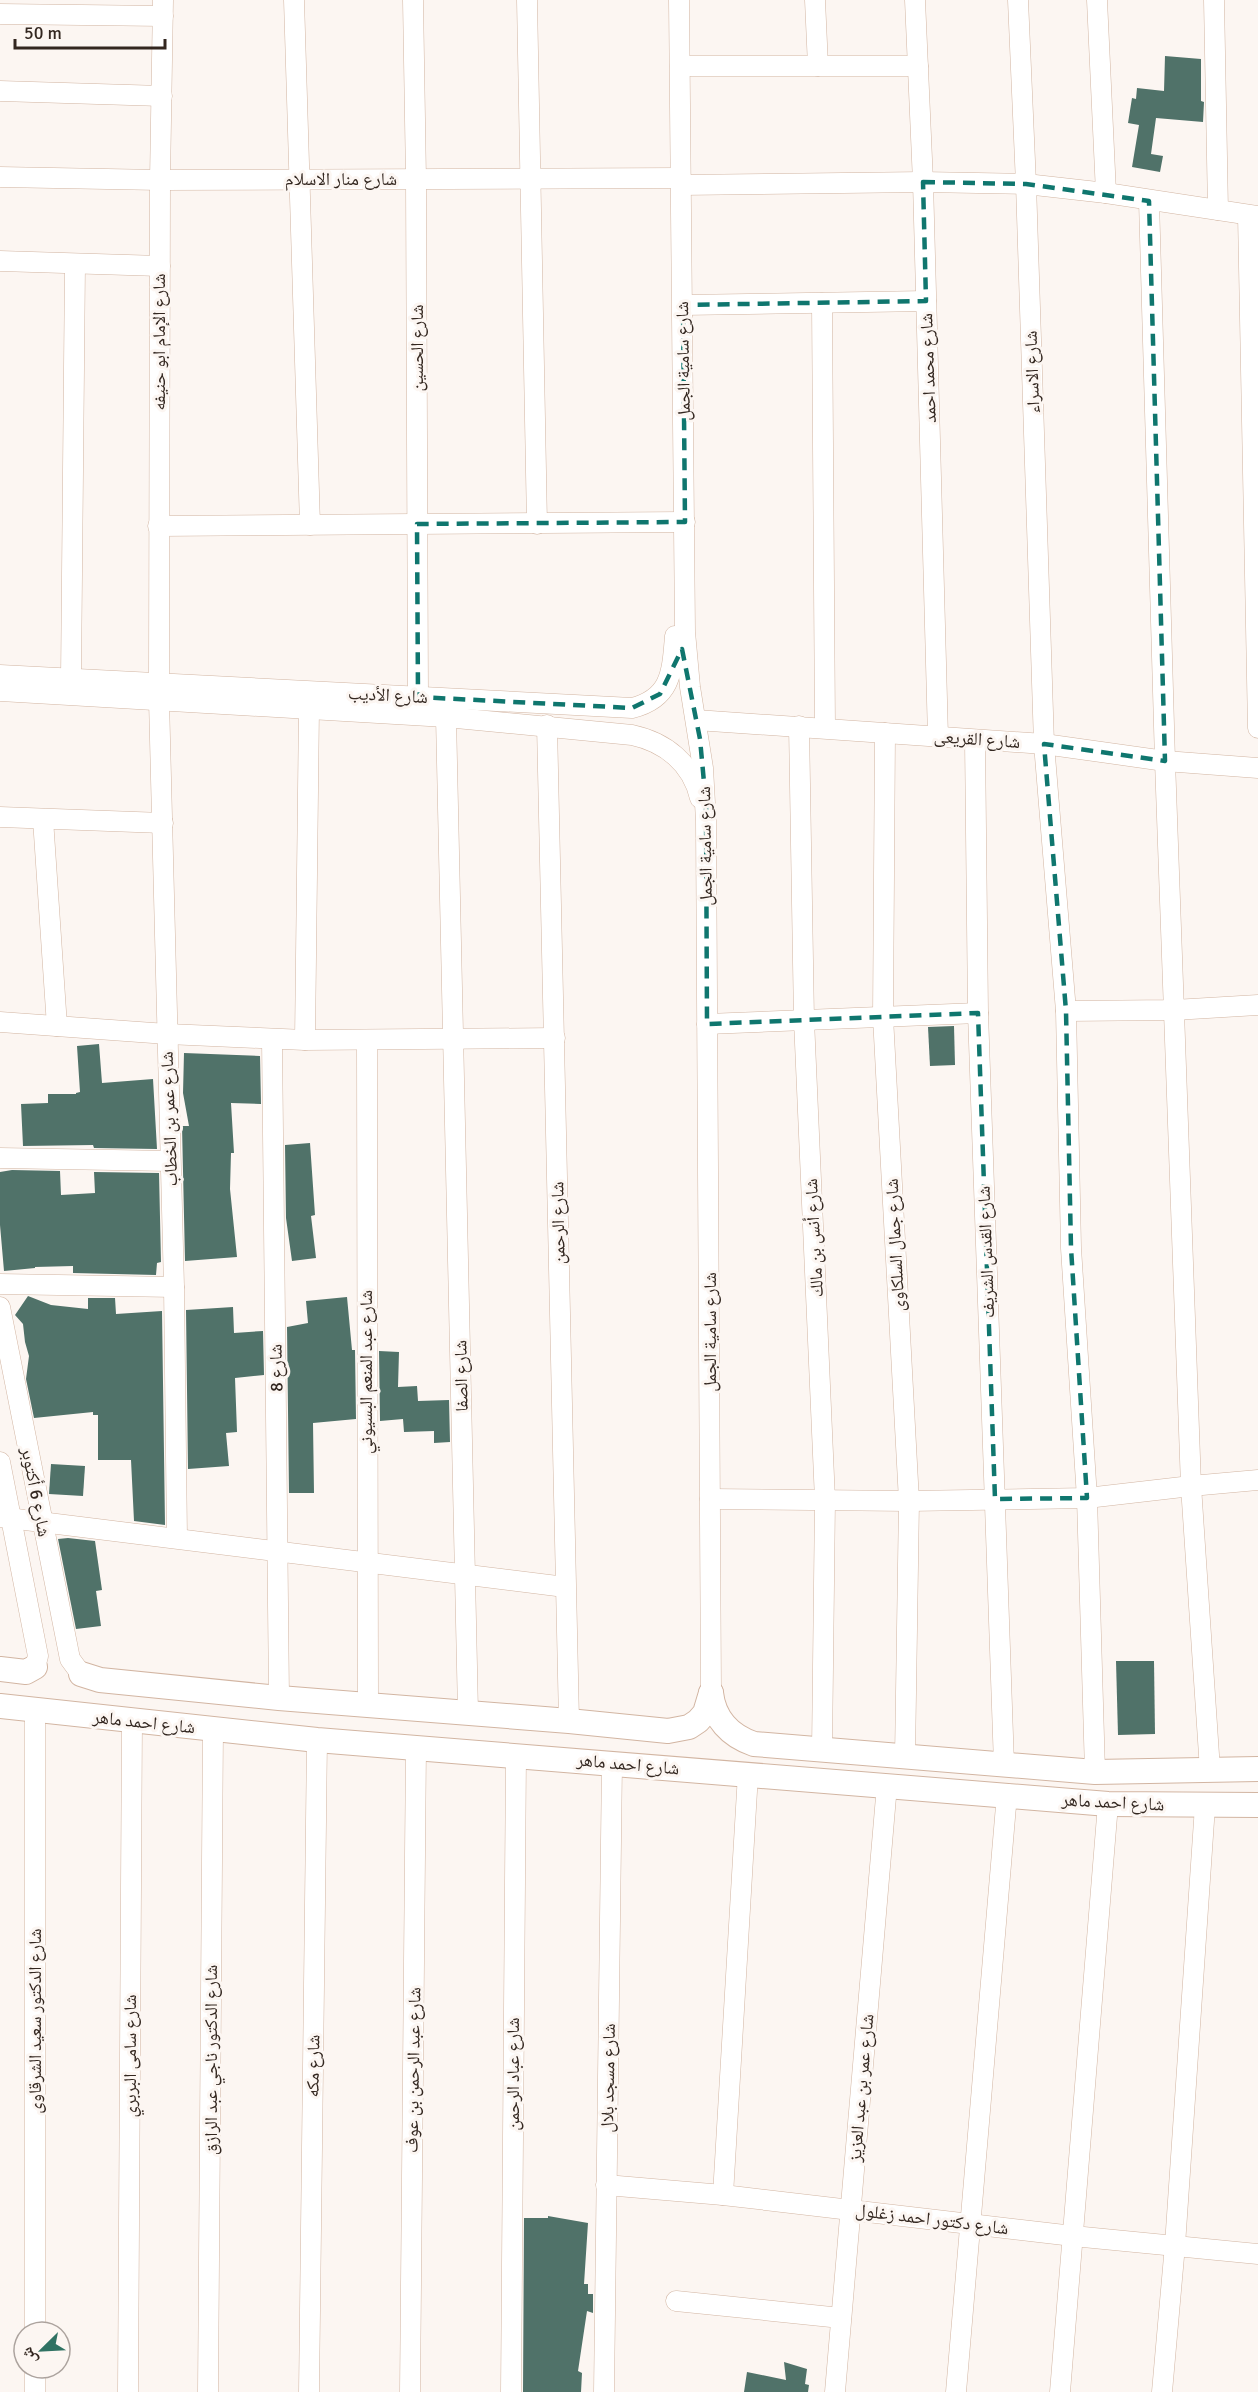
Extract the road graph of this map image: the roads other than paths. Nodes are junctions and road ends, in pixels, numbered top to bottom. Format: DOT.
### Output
graph roads {
  1 [pos="294,0"];
  2 [pos="413,0"];
  3 [pos="527,0"];
  4 [pos="679,0"];
  5 [pos="815,0"];
  6 [pos="915,0"];
  7 [pos="1018,0"];
  8 [pos="1097,0"];
  9 [pos="1214,0"];
  10 [pos="163,8"];
  11 [pos="0,14"];
  12 [pos="680,66"];
  13 [pos="818,66"];
  14 [pos="918,66"];
  15 [pos="0,91"];
  16 [pos="162,96"];
  17 [pos="0,177"];
  18 [pos="300,178"];
  19 [pos="416,179"];
  20 [pos="531,179"];
  21 [pos="160,180"];
  22 [pos="681,182"];
  23 [pos="923,182"];
  24 [pos="1026,184"];
  25 [pos="1106,193"];
  26 [pos="1149,201"];
  27 [pos="1218,210"];
  28 [pos="1253,215"];
  29 [pos="0,261"];
  30 [pos="75,264"];
  31 [pos="160,266"];
  32 [pos="926,301"];
  33 [pos="822,303"];
  34 [pos="682,305"];
  35 [pos="685,522"];
  36 [pos="417,524"];
  37 [pos="537,524"];
  38 [pos="310,525"];
  39 [pos="158,526"];
  40 [pos="686,587"];
  41 [pos="0,675"];
  42 [pos="71,678"];
  43 [pos="0,691"];
  44 [pos="159,692"];
  45 [pos="418,697"];
  46 [pos="309,708"];
  47 [pos="446,717"];
  48 [pos="696,720"];
  49 [pos="547,725"];
  50 [pos="799,726"];
  51 [pos="825,728"];
  52 [pos="1258,728"];
  53 [pos="885,733"];
  54 [pos="938,737"];
  55 [pos="975,740"];
  56 [pos="1044,744"];
  57 [pos="1165,761"];
  58 [pos="1258,768"];
  59 [pos="0,817"];
  60 [pos="43,819"];
  61 [pos="706,820"];
  62 [pos="163,823"];
  63 [pos="1258,1005"];
  64 [pos="1174,1010"];
  65 [pos="1066,1011"];
  66 [pos="978,1013"];
  67 [pos="883,1017"];
  68 [pos="804,1020"];
  69 [pos="0,1022"];
  70 [pos="707,1024"];
  71 [pos="57,1026"];
  72 [pos="167,1034"];
  73 [pos="555,1038"];
  74 [pos="272,1039"];
  75 [pos="305,1040"];
  76 [pos="454,1040"];
  77 [pos="367,1041"];
  78 [pos="0,1158"];
  79 [pos="170,1161"];
  80 [pos="0,1284"];
  81 [pos="174,1287"];
  82 [pos="0,1307"];
  83 [pos="0,1462"];
  84 [pos="1258,1480"];
  85 [pos="1191,1486"];
  86 [pos="1087,1498"];
  87 [pos="710,1499"];
  88 [pos="995,1499"];
  89 [pos="825,1500"];
  90 [pos="909,1501"];
  91 [pos="5,1517"];
  92 [pos="42,1522"];
  93 [pos="177,1538"];
  94 [pos="278,1550"];
  95 [pos="366,1562"];
  96 [pos="465,1575"];
  97 [pos="565,1587"];
  98 [pos="35,1667"];
  99 [pos="0,1669"];
  100 [pos="81,1674"];
  101 [pos="711,1693"];
  102 [pos="279,1698"];
  103 [pos="368,1703"];
  104 [pos="0,1706"];
  105 [pos="35,1711"];
  106 [pos="468,1713"];
  107 [pos="132,1720"];
  108 [pos="569,1721"];
  109 [pos="213,1729"];
  110 [pos="668,1731"];
  111 [pos="317,1740"];
  112 [pos="416,1747"];
  113 [pos="822,1750"];
  114 [pos="516,1755"];
  115 [pos="905,1757"];
  116 [pos="612,1763"];
  117 [pos="1004,1764"];
  118 [pos="665,1767"];
  119 [pos="1258,1769"];
  120 [pos="1210,1770"];
  121 [pos="1095,1772"];
  122 [pos="748,1774"];
  123 [pos="887,1785"];
  124 [pos="1007,1794"];
  125 [pos="1108,1804"];
  126 [pos="1258,1805"];
  127 [pos="1205,1806"];
  128 [pos="606,2185"];
  129 [pos="723,2195"];
  130 [pos="850,2210"];
  131 [pos="970,2224"];
  132 [pos="1072,2236"];
  133 [pos="1175,2245"];
  134 [pos="1258,2254"];
  135 [pos="676,2301"];
  136 [pos="841,2318"];
  137 [pos="35,2320"];
  138 [pos="128,2392"];
  139 [pos="208,2392"];
  140 [pos="309,2392"];
  141 [pos="410,2392"];
  142 [pos="511,2392"];
  143 [pos="604,2392"];
  144 [pos="835,2392"];
  145 [pos="956,2392"];
  146 [pos="1060,2392"];
  147 [pos="1162,2392"];
  1 -- 18 [label="street"];
  2 -- 19 [label="street, شارع الحسين"];
  3 -- 20 [label="street"];
  4 -- 12 [label="street, شارع سامية الجمل"];
  5 -- 13 [label="street"];
  6 -- 14 [label="street, شارع محمد احمد"];
  7 -- 24 [label="street, شارع الاسراء"];
  8 -- 25 [label="street"];
  9 -- 27 [label="street"];
  10 -- 11 [label="street"];
  10 -- 16 [label="street, شارع الإمام ابو حنيفه"];
  12 -- 13 [label="street"];
  12 -- 22 [label="street, شارع سامية الجمل"];
  13 -- 14 [label="street"];
  14 -- 23 [label="street, شارع محمد احمد"];
  15 -- 16 [label="street"];
  16 -- 21 [label="street, شارع الإمام ابو حنيفه"];
  17 -- 21 [label="street, شارع منار الاسلام"];
  18 -- 19 [label="street, شارع منار الاسلام"];
  18 -- 21 [label="street, شارع منار الاسلام"];
  18 -- 38 [label="street"];
  19 -- 20 [label="street, شارع منار الاسلام"];
  19 -- 36 [label="street, شارع الحسين"];
  20 -- 22 [label="street, شارع منار الاسلام"];
  20 -- 37 [label="street"];
  21 -- 31 [label="street, شارع الإمام ابو حنيفه"];
  22 -- 23 [label="street, شارع منار الاسلام"];
  22 -- 34 [label="street, شارع سامية الجمل"];
  23 -- 24 [label="street, شارع منار الاسلام"];
  23 -- 32 [label="street, شارع محمد احمد"];
  24 -- 25 [label="street, شارع منار الاسلام"];
  24 -- 56 [label="street, شارع الاسراء"];
  25 -- 26 [label="street, شارع منار الاسلام"];
  26 -- 27 [label="street, شارع منار الاسلام"];
  26 -- 57 [label="street"];
  27 -- 28 [label="street, شارع منار الاسلام"];
  28 -- 52 [label="street"];
  29 -- 30 [label="street"];
  30 -- 31 [label="street"];
  30 -- 42 [label="street"];
  31 -- 39 [label="street, شارع الإمام ابو حنيفه"];
  32 -- 33 [label="street"];
  32 -- 54 [label="street, شارع محمد احمد"];
  33 -- 34 [label="street"];
  33 -- 51 [label="street"];
  34 -- 35 [label="street, شارع سامية الجمل"];
  35 -- 37 [label="street"];
  35 -- 40 [label="street, شارع سامية الجمل"];
  36 -- 37 [label="street"];
  36 -- 38 [label="street"];
  36 -- 45 [label="street, شارع الحسين"];
  38 -- 39 [label="street"];
  39 -- 44 [label="street, شارع الإمام ابو حنيفه"];
  40 -- 45 [label="street, شارع الأديب"];
  40 -- 48 [label="street, شارع سامية الجمل"];
  41 -- 42 [label="street, شارع الأديب"];
  42 -- 44 [label="street, شارع الأديب"];
  43 -- 44 [label="street, شارع الأديب"];
  44 -- 45 [label="street, شارع الأديب"];
  44 -- 46 [label="street, شارع الأديب"];
  44 -- 62 [label="street, شارع عمر بن الخطاب"];
  46 -- 47 [label="street, شارع الأديب"];
  46 -- 75 [label="street"];
  47 -- 49 [label="street, شارع الأديب"];
  47 -- 76 [label="street, شارع الصفا"];
  48 -- 50 [label="street, شارع القريعى"];
  48 -- 61 [label="street, شارع سامية الجمل"];
  49 -- 61 [label="street, شارع الأديب"];
  49 -- 73 [label="street, شارع الرحمن"];
  50 -- 51 [label="street, شارع القريعى"];
  50 -- 68 [label="street, شارع أنس بن مالك"];
  51 -- 53 [label="street, شارع القريعى"];
  53 -- 54 [label="street, شارع القريعى"];
  53 -- 67 [label="street, شارع جمال السلكاوى"];
  54 -- 55 [label="street, شارع القريعى"];
  55 -- 56 [label="street, شارع القريعى"];
  55 -- 66 [label="street, شارع القدس الشريف"];
  56 -- 57 [label="street, شارع القريعى"];
  56 -- 65 [label="street, شارع الاسراء"];
  57 -- 58 [label="street, شارع القريعى"];
  57 -- 64 [label="street"];
  59 -- 60 [label="street"];
  60 -- 62 [label="street"];
  60 -- 71 [label="street"];
  61 -- 70 [label="street, شارع سامية الجمل"];
  62 -- 72 [label="street, شارع عمر بن الخطاب"];
  63 -- 64 [label="street"];
  64 -- 65 [label="street"];
  64 -- 85 [label="street"];
  65 -- 86 [label="street, شارع الاسراء"];
  66 -- 67 [label="street"];
  66 -- 88 [label="street, شارع القدس الشريف"];
  67 -- 68 [label="street"];
  67 -- 90 [label="street, شارع جمال السلكاوى"];
  68 -- 70 [label="street"];
  68 -- 89 [label="street, شارع أنس بن مالك"];
  69 -- 71 [label="street"];
  70 -- 87 [label="street, شارع سامية الجمل"];
  71 -- 72 [label="street"];
  72 -- 74 [label="street"];
  72 -- 79 [label="street, شارع عمر بن الخطاب"];
  73 -- 76 [label="street"];
  73 -- 97 [label="street, شارع الرحمن"];
  74 -- 75 [label="street"];
  74 -- 94 [label="street, شارع 8"];
  75 -- 77 [label="street"];
  76 -- 77 [label="street"];
  76 -- 96 [label="street, شارع الصفا"];
  77 -- 95 [label="street, شارع عبد المنعم البسيوني"];
  78 -- 79 [label="street"];
  79 -- 81 [label="street, شارع عمر بن الخطاب"];
  80 -- 81 [label="street"];
  81 -- 93 [label="street, شارع عمر بن الخطاب"];
  82 -- 92 [label="street, شارع 6 أكتوبر"];
  83 -- 91 [label="street, شارع 6 أكتوبر"];
  84 -- 85 [label="street"];
  85 -- 86 [label="street"];
  85 -- 120 [label="street"];
  86 -- 88 [label="street"];
  86 -- 121 [label="street, شارع الاسراء"];
  87 -- 89 [label="street"];
  87 -- 101 [label="street, شارع سامية الجمل"];
  88 -- 90 [label="street"];
  88 -- 117 [label="street, شارع القدس الشريف"];
  89 -- 90 [label="street"];
  89 -- 113 [label="street, شارع أنس بن مالك"];
  90 -- 115 [label="street, شارع جمال السلكاوى"];
  91 -- 92 [label="street"];
  91 -- 98 [label="street, شارع 6 أكتوبر"];
  92 -- 93 [label="street"];
  92 -- 100 [label="street, شارع 6 أكتوبر"];
  93 -- 94 [label="street"];
  94 -- 95 [label="street"];
  94 -- 102 [label="street, شارع 8"];
  95 -- 96 [label="street"];
  95 -- 103 [label="street, شارع عبد المنعم البسيوني"];
  96 -- 97 [label="street"];
  96 -- 106 [label="street, شارع الصفا"];
  97 -- 108 [label="street, شارع الرحمن"];
  98 -- 99 [label="main road"];
  100 -- 102 [label="main road, شارع احمد ماهر"];
  101 -- 110 [label="main road, شارع احمد ماهر"];
  101 -- 113 [label="main road, شارع احمد ماهر"];
  102 -- 103 [label="main road, شارع احمد ماهر"];
  103 -- 106 [label="main road, شارع احمد ماهر"];
  104 -- 105 [label="main road, شارع احمد ماهر"];
  105 -- 107 [label="main road, شارع احمد ماهر"];
  105 -- 137 [label="street, شارع الدكتور سعيد الشرقاوى"];
  106 -- 108 [label="main road, شارع احمد ماهر"];
  107 -- 109 [label="main road, شارع احمد ماهر"];
  107 -- 138 [label="street, شارع سامى البربري"];
  108 -- 110 [label="main road, شارع احمد ماهر"];
  109 -- 111 [label="main road, شارع احمد ماهر"];
  109 -- 139 [label="street, شارع الدكتور ناجي عبد الرازق"];
  110 -- 118 [label="main road"];
  111 -- 112 [label="main road, شارع احمد ماهر"];
  111 -- 140 [label="street, شارع مكه"];
  112 -- 114 [label="main road, شارع احمد ماهر"];
  112 -- 141 [label="street, شارع عبد الرحمن بن عوف"];
  113 -- 115 [label="main road, شارع احمد ماهر"];
  114 -- 116 [label="main road, شارع احمد ماهر"];
  114 -- 142 [label="street, شارع عباد الرحمن"];
  115 -- 117 [label="main road, شارع احمد ماهر"];
  116 -- 118 [label="main road, شارع احمد ماهر"];
  116 -- 128 [label="street, شارع مسجد بلال"];
  117 -- 121 [label="main road, شارع احمد ماهر"];
  118 -- 122 [label="main road, شارع احمد ماهر"];
  119 -- 120 [label="main road, شارع احمد ماهر"];
  120 -- 121 [label="main road, شارع احمد ماهر"];
  122 -- 123 [label="main road, شارع احمد ماهر"];
  122 -- 129 [label="street"];
  123 -- 124 [label="main road, شارع احمد ماهر"];
  123 -- 130 [label="street, شارع عمر بن عبد العزيز"];
  124 -- 125 [label="main road, شارع احمد ماهر"];
  124 -- 131 [label="street"];
  125 -- 127 [label="main road, شارع احمد ماهر"];
  125 -- 132 [label="street"];
  126 -- 127 [label="main road, شارع احمد ماهر"];
  127 -- 133 [label="street"];
  128 -- 129 [label="street, شارع دكتور احمد زغلول"];
  128 -- 143 [label="street, شارع مسجد بلال"];
  129 -- 130 [label="street, شارع دكتور احمد زغلول"];
  130 -- 131 [label="street, شارع دكتور احمد زغلول"];
  130 -- 136 [label="street, شارع عمر بن عبد العزيز"];
  131 -- 132 [label="street, شارع دكتور احمد زغلول"];
  131 -- 145 [label="street"];
  132 -- 133 [label="street, شارع دكتور احمد زغلول"];
  132 -- 146 [label="street"];
  133 -- 134 [label="street, شارع دكتور احمد زغلول"];
  133 -- 147 [label="street"];
  135 -- 136 [label="street"];
  136 -- 144 [label="street, شارع عمر بن عبد العزيز"];
}
